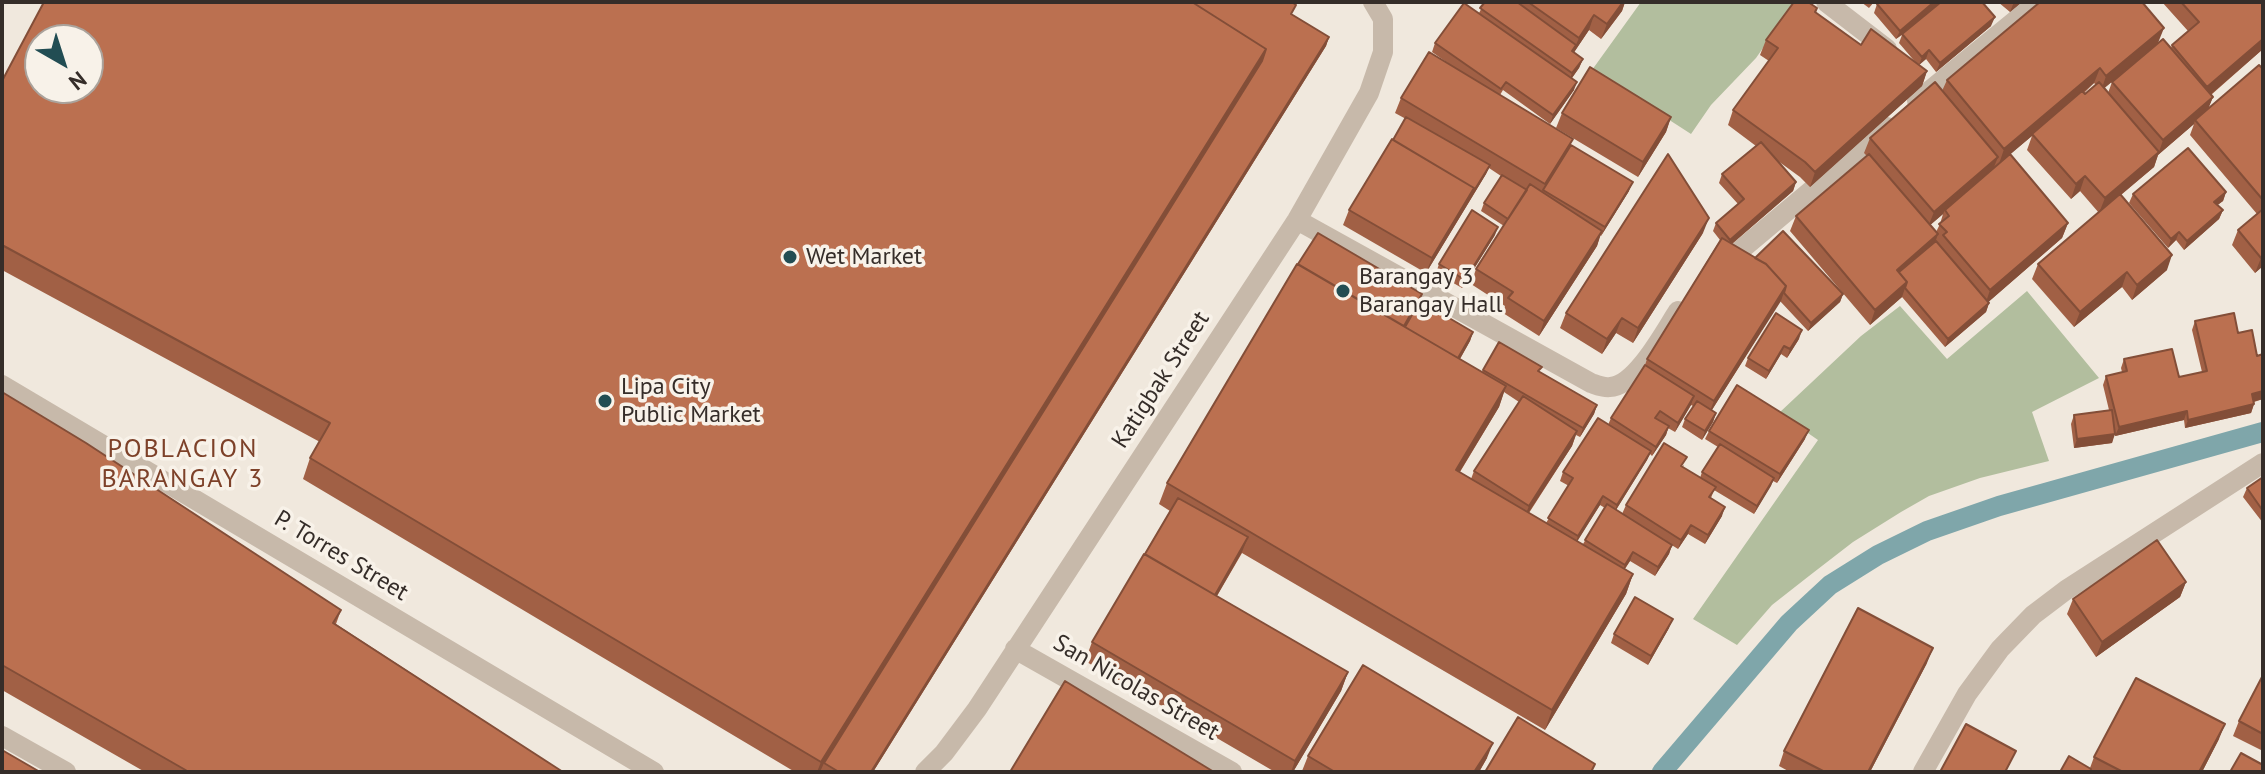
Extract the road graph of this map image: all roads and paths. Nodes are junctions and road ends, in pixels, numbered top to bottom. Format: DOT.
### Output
graph roads {
  1 [pos="1826,2"];
  2 [pos="2038,2"];
  3 [pos="1378,10"];
  4 [pos="1901,60"];
  5 [pos="1297,220"];
  6 [pos="1731,258"];
  7 [pos="1690,294"];
  8 [pos="2,385"];
  9 [pos="2263,463"];
  10 [pos="1015,649"];
  11 [pos="2,736"];
  12 [pos="66,772"];
  13 [pos="654,772"];
  14 [pos="925,772"];
  15 [pos="1232,772"];
  16 [pos="1923,772"];
  1 -- 4 [label="street"];
  2 -- 6 [label="street"];
  3 -- 5 [label="street, Katigbak Street"];
  5 -- 7 [label="street"];
  5 -- 10 [label="street, Katigbak Street"];
  8 -- 13 [label="street, P. Torres Street"];
  9 -- 16 [label="street"];
  10 -- 14 [label="street, Katigbak Street"];
  10 -- 15 [label="street, San Nicolas Street"];
  11 -- 12 [label="street"];
}
